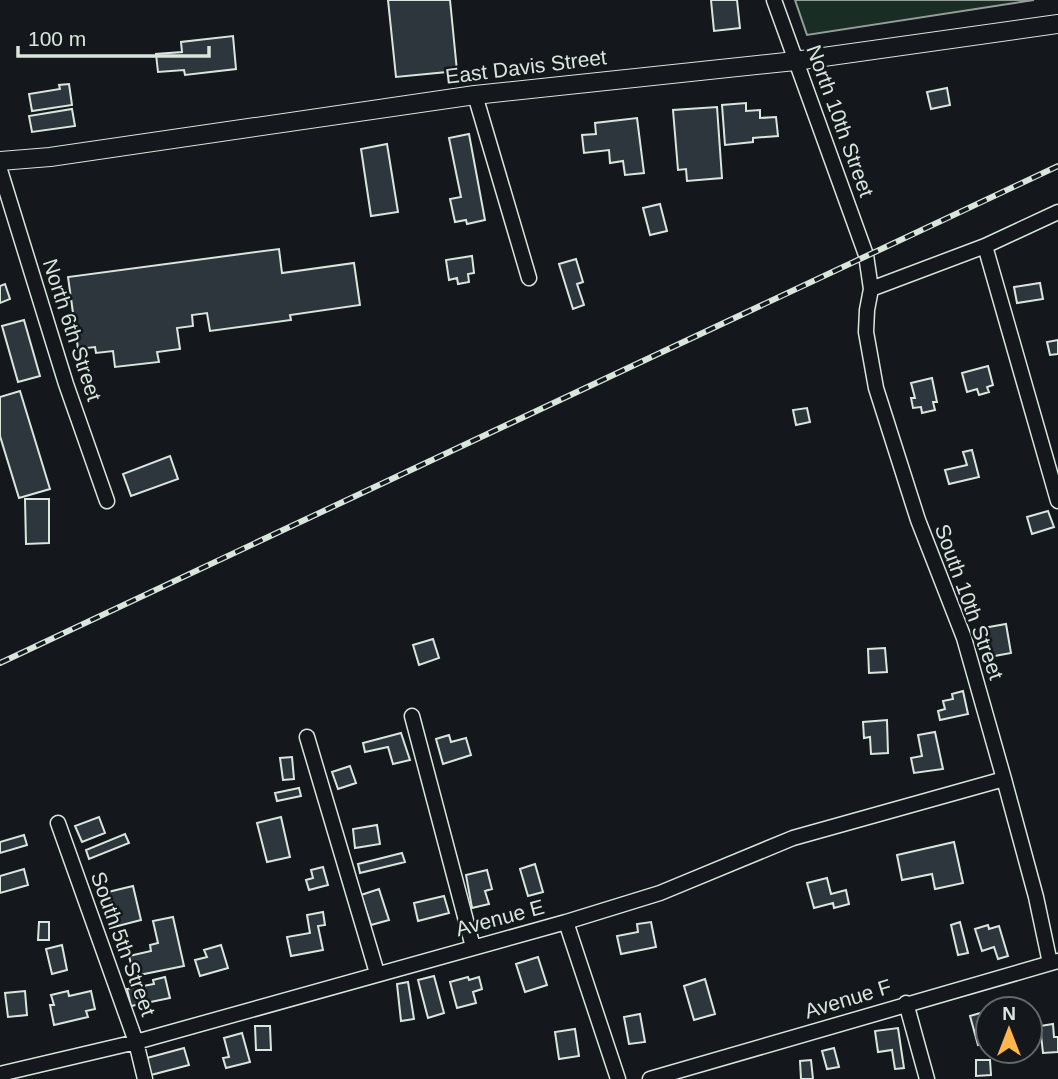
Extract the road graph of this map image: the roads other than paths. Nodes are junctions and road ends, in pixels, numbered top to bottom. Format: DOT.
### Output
graph roads {
  1 [pos="774,0"];
  2 [pos="1058,24"];
  3 [pos="795,61"];
  4 [pos="475,95"];
  5 [pos="0,161"];
  6 [pos="0,170"];
  7 [pos="1058,212"];
  8 [pos="985,246"];
  9 [pos="866,255"];
  10 [pos="529,278"];
  11 [pos="871,289"];
  12 [pos="107,501"];
  13 [pos="1058,501"];
  14 [pos="412,716"];
  15 [pos="307,737"];
  16 [pos="1004,779"];
  17 [pos="58,824"];
  18 [pos="566,922"];
  19 [pos="474,947"];
  20 [pos="1054,962"];
  21 [pos="377,973"];
  22 [pos="906,1003"];
  23 [pos="136,1042"];
  24 [pos="0,1074"];
  25 [pos="145,1079"];
  26 [pos="618,1079"];
  27 [pos="650,1079"];
  28 [pos="927,1079"];
  1 -- 3 [label="street, North 10th Street"];
  2 -- 3 [label="main road, East Davis Street"];
  3 -- 4 [label="main road, East Davis Street"];
  3 -- 9 [label="street, North 10th Street"];
  4 -- 5 [label="main road, East Davis Street"];
  4 -- 10 [label="street"];
  6 -- 12 [label="street, North 6th Street"];
  7 -- 8 [label="street"];
  8 -- 11 [label="street"];
  8 -- 13 [label="street"];
  9 -- 11 [label="street, South 10th Street"];
  11 -- 16 [label="street, South 10th Street"];
  14 -- 19 [label="street"];
  15 -- 21 [label="street"];
  16 -- 18 [label="street, Avenue E"];
  16 -- 20 [label="street, South 10th Street"];
  17 -- 23 [label="street, South 5th Street"];
  18 -- 19 [label="street, Avenue E"];
  18 -- 26 [label="street"];
  19 -- 21 [label="street, Avenue E"];
  20 -- 22 [label="street, Avenue F"];
  21 -- 23 [label="street, Avenue E"];
  22 -- 27 [label="street, Avenue F"];
  22 -- 28 [label="street"];
  23 -- 24 [label="street, Avenue E"];
  23 -- 25 [label="street, South 5th Street"];
}
